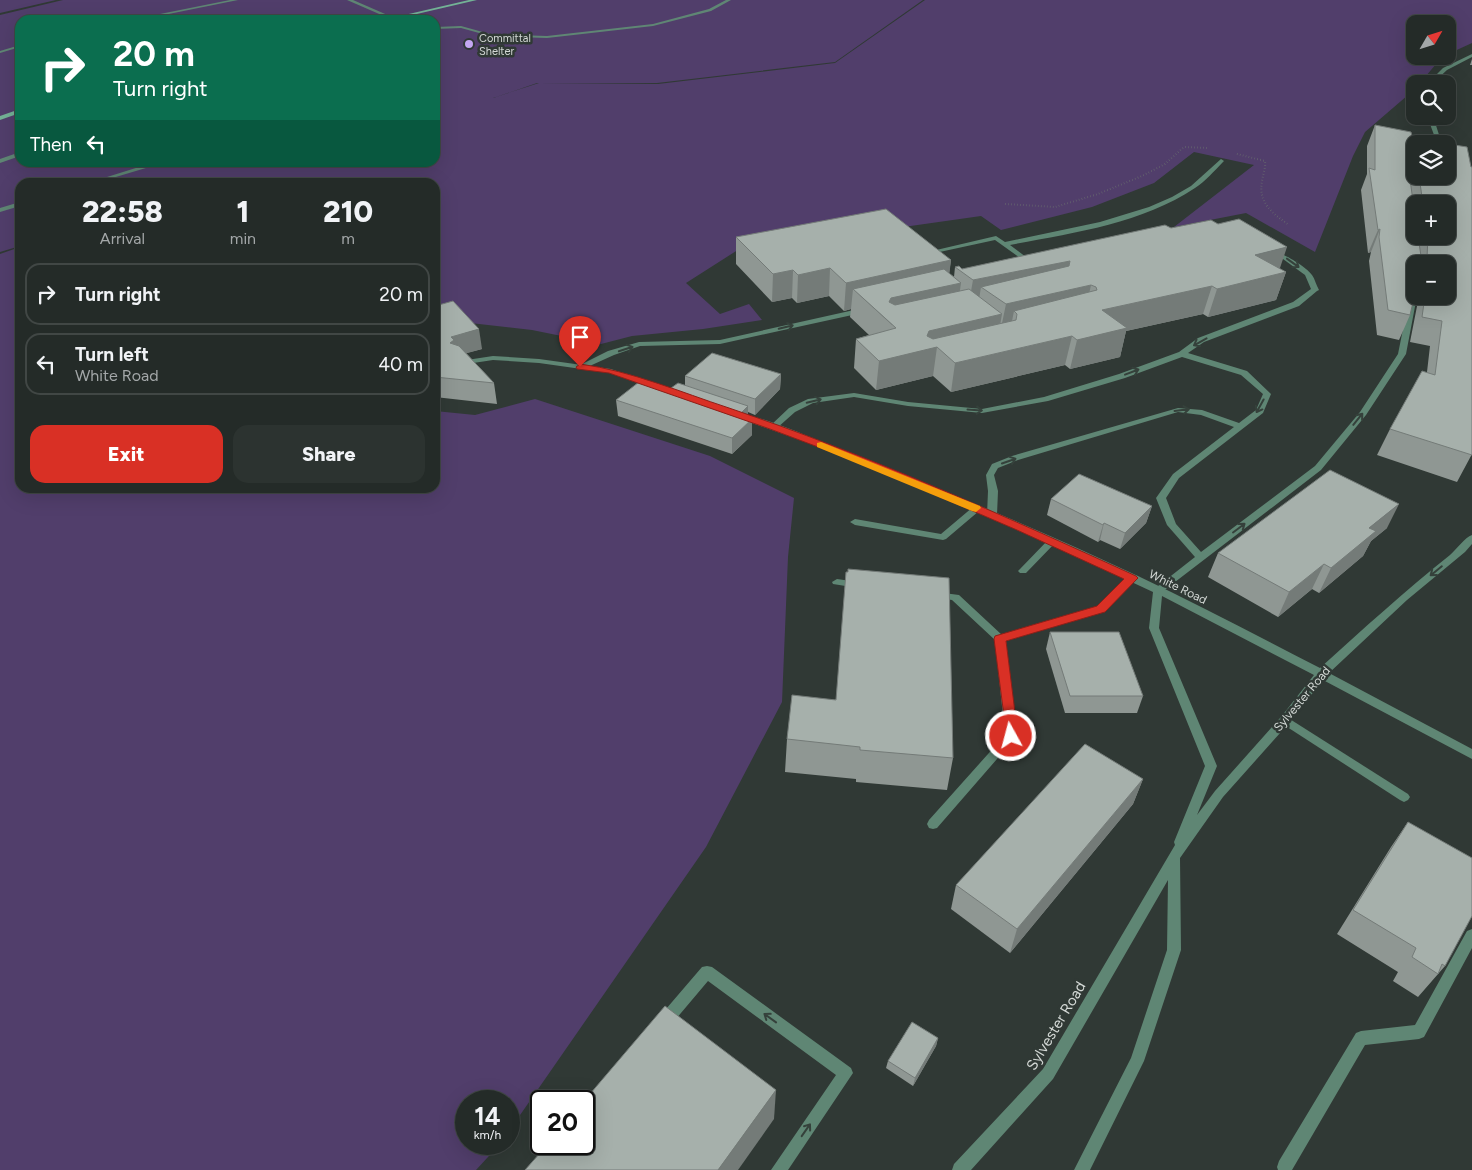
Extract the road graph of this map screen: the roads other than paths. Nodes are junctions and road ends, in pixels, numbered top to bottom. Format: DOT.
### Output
graph roads {
  1 [pos="236,0"];
  2 [pos="349,0"];
  3 [pos="475,0"];
  4 [pos="729,0"];
  5 [pos="158,15"];
  6 [pos="385,15"];
  7 [pos="412,15"];
  8 [pos="440,28"];
  9 [pos="15,48"];
  10 [pos="0,52"];
  11 [pos="1472,55"];
  12 [pos="1439,75"];
  13 [pos="15,113"];
  14 [pos="0,118"];
  15 [pos="15,156"];
  16 [pos="0,161"];
  17 [pos="1221,161"];
  18 [pos="146,167"];
  19 [pos="1406,170"];
  20 [pos="108,178"];
  21 [pos="1404,187"];
  22 [pos="15,206"];
  23 [pos="0,210"];
  24 [pos="1004,244"];
  25 [pos="1262,248"];
  26 [pos="935,251"];
  27 [pos="1041,270"];
  28 [pos="1412,305"];
  29 [pos="874,308"];
  30 [pos="1182,354"];
  31 [pos="460,363"];
  32 [pos="580,367"];
  33 [pos="690,398"];
  34 [pos="734,414"];
  35 [pos="774,426"];
  36 [pos="1240,426"];
  37 [pos="976,508"];
  38 [pos="992,515"];
  39 [pos="855,522"];
  40 [pos="1472,538"];
  41 [pos="1052,541"];
  42 [pos="1200,557"];
  43 [pos="1023,571"];
  44 [pos="1132,578"];
  45 [pos="837,582"];
  46 [pos="867,586"];
  47 [pos="1158,590"];
  48 [pos="926,594"];
  49 [pos="1000,639"];
  50 [pos="1322,673"];
  51 [pos="1284,720"];
  52 [pos="1472,754"];
  53 [pos="1404,797"];
  54 [pos="933,824"];
  55 [pos="1174,857"];
  56 [pos="1472,935"];
  57 [pos="658,1030"];
  58 [pos="1285,1166"];
  59 [pos="779,1170"];
  60 [pos="960,1170"];
  61 [pos="1082,1170"];
  1 -- 5 [label="street"];
  2 -- 6 [label="street"];
  3 -- 7 [label="main road"];
  4 -- 8 [label="street"];
  9 -- 10 [label="street"];
  11 -- 12 [label="street"];
  13 -- 14 [label="main road"];
  15 -- 16 [label="street"];
  17 -- 24 [label="street"];
  18 -- 20 [label="street"];
  19 -- 21 [label="street"];
  22 -- 23 [label="street"];
  24 -- 26 [label="street"];
  24 -- 27 [label="street"];
  25 -- 30 [label="street, one-way"];
  42 -- 28 [label="street, one-way"];
  32 -- 29 [label="street, one-way"];
  35 -- 30 [label="street, one-way"];
  30 -- 36 [label="street, one-way"];
  31 -- 32 [label="street"];
  32 -- 33 [label="street"];
  34 -- 35 [label="street, White Road"];
  35 -- 37 [label="street, White Road"];
  38 -- 36 [label="street, one-way"];
  36 -- 42 [label="street"];
  37 -- 38 [label="street, White Road"];
  37 -- 39 [label="street"];
  38 -- 41 [label="street, White Road"];
  40 -- 50 [label="street, Sylvester Road, one-way"];
  41 -- 43 [label="street"];
  41 -- 44 [label="street, White Road"];
  42 -- 47 [label="street"];
  44 -- 47 [label="street, White Road"];
  44 -- 49 [label="street"];
  45 -- 46 [label="street"];
  47 -- 50 [label="street, White Road"];
  47 -- 55 [label="street, Sylvester Road"];
  48 -- 49 [label="street"];
  49 -- 54 [label="street"];
  50 -- 51 [label="street, Sylvester Road"];
  50 -- 52 [label="street, White Road"];
  51 -- 53 [label="street"];
  51 -- 55 [label="street, Sylvester Road"];
  55 -- 60 [label="street, Sylvester Road"];
  55 -- 61 [label="street"];
  56 -- 58 [label="street"];
  59 -- 57 [label="street, one-way"];
}
